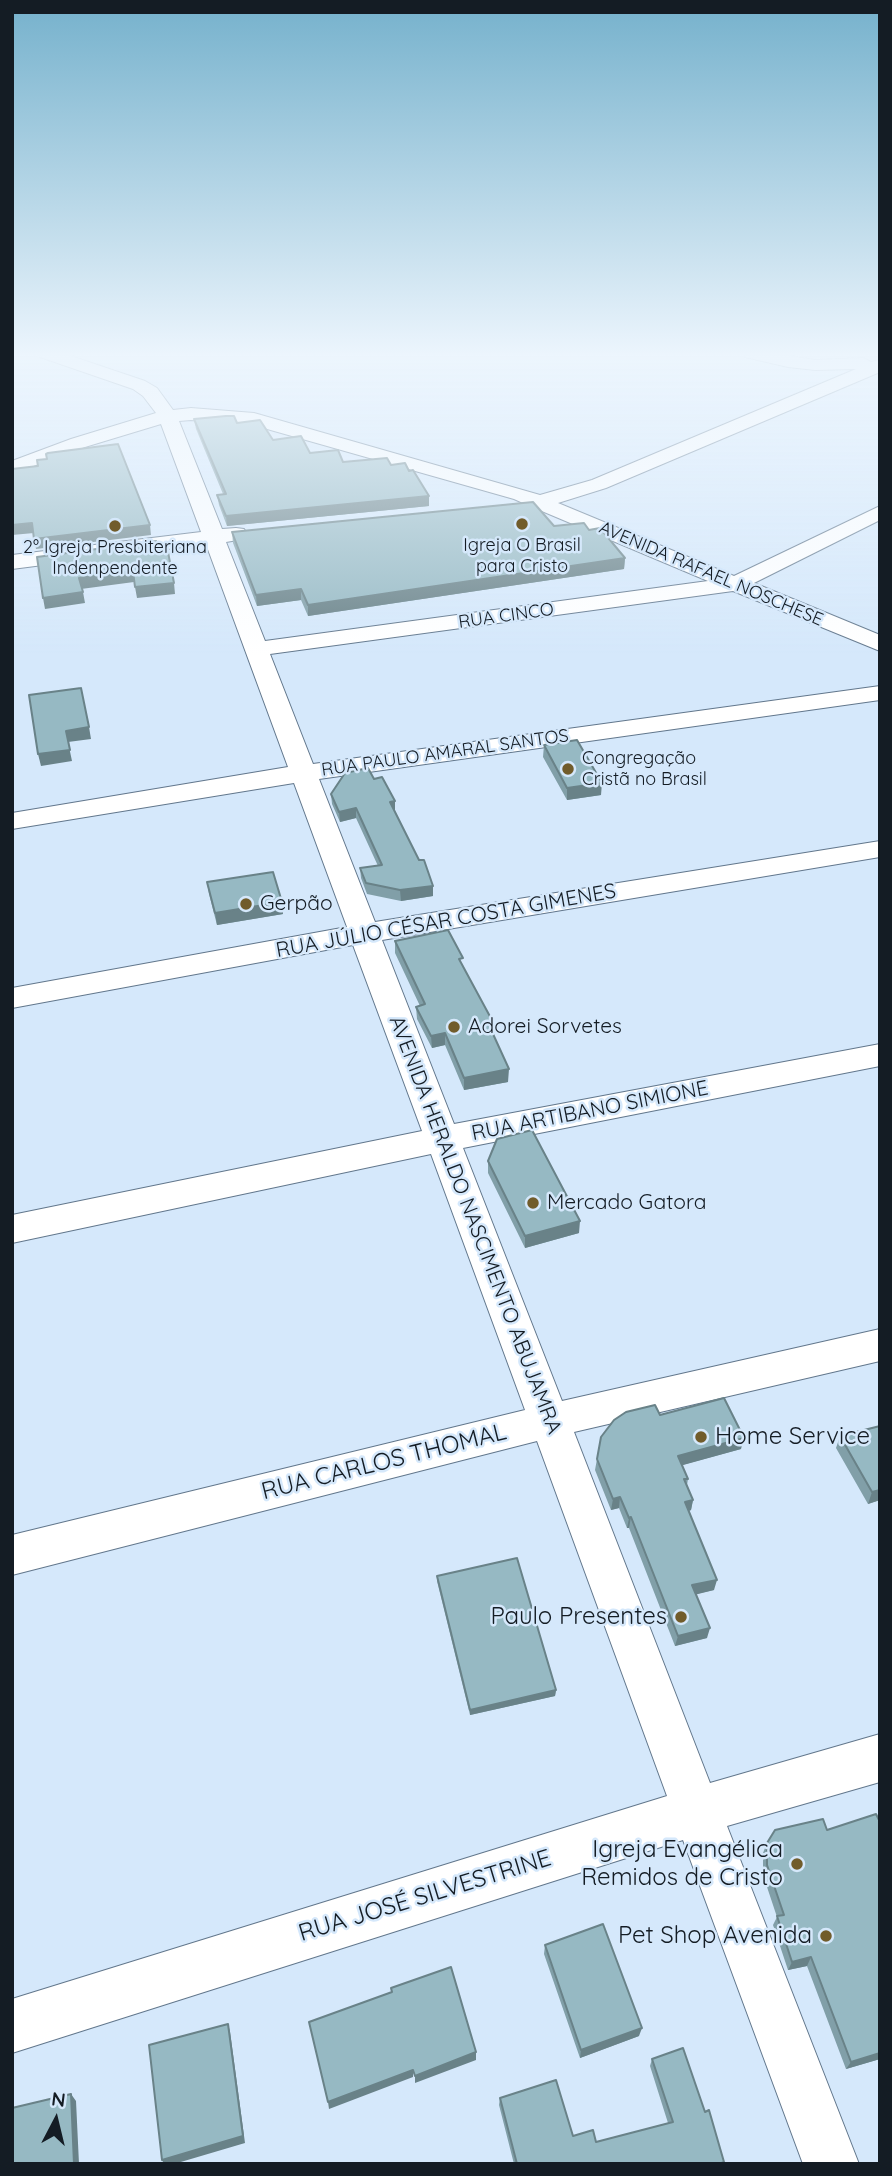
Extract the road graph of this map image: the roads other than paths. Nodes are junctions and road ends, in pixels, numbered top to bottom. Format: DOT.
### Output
graph roads {
  1 [pos="48,455"];
  2 [pos="182,455"];
  3 [pos="379,455"];
  4 [pos="668,455"];
  5 [pos="12,468"];
  6 [pos="551,501"];
  7 [pos="487,509"];
  8 [pos="880,512"];
  9 [pos="254,532"];
  10 [pos="213,536"];
  11 [pos="12,562"];
  12 [pos="744,580"];
  13 [pos="880,625"];
  14 [pos="880,644"];
  15 [pos="256,649"];
  16 [pos="880,693"];
  17 [pos="303,773"];
  18 [pos="12,821"];
  19 [pos="880,849"];
  20 [pos="364,933"];
  21 [pos="12,998"];
  22 [pos="880,1055"];
  23 [pos="442,1139"];
  24 [pos="12,1229"];
  25 [pos="880,1345"];
  26 [pos="549,1421"];
  27 [pos="12,1555"];
  28 [pos="880,1758"];
  29 [pos="697,1811"];
  30 [pos="12,2026"];
  31 [pos="831,2164"];
  1 -- 5 [label="street, AVENIDA RAFAEL NOSCHESE"];
  2 -- 10 [label="street, AVENIDA HERALDO NASCIMENTO ABUJAMRA"];
  3 -- 6 [label="street, AVENIDA RAFAEL NOSCHESE"];
  4 -- 6 [label="street"];
  6 -- 7 [label="street"];
  6 -- 12 [label="street, AVENIDA RAFAEL NOSCHESE"];
  8 -- 12 [label="street"];
  9 -- 10 [label="street"];
  10 -- 11 [label="street"];
  10 -- 15 [label="street, AVENIDA HERALDO NASCIMENTO ABUJAMRA"];
  12 -- 13 [label="street, AVENIDA RAFAEL NOSCHESE"];
  12 -- 14 [label="street, AVENIDA RAFAEL NOSCHESE"];
  12 -- 15 [label="street, RUA CINCO"];
  15 -- 17 [label="street, AVENIDA HERALDO NASCIMENTO ABUJAMRA"];
  16 -- 17 [label="street, RUA PAULO AMARAL SANTOS"];
  17 -- 18 [label="street, RUA PAULO AMARAL SANTOS"];
  17 -- 20 [label="street, AVENIDA HERALDO NASCIMENTO ABUJAMRA"];
  19 -- 20 [label="street, RUA JÚLIO CÉSAR COSTA GIMENES"];
  20 -- 21 [label="street, RUA JÚLIO CÉSAR COSTA GIMENES"];
  20 -- 23 [label="street, AVENIDA HERALDO NASCIMENTO ABUJAMRA"];
  22 -- 23 [label="street, RUA ARTIBANO SIMIONE"];
  23 -- 24 [label="street, RUA ARTIBANO SIMIONE"];
  23 -- 26 [label="street, AVENIDA HERALDO NASCIMENTO ABUJAMRA"];
  25 -- 26 [label="street, RUA CARLOS THOMAL"];
  26 -- 27 [label="street, RUA CARLOS THOMAL"];
  26 -- 29 [label="street, AVENIDA HERALDO NASCIMENTO ABUJAMRA"];
  28 -- 29 [label="street, RUA JOSÉ SILVESTRINE"];
  29 -- 30 [label="street, RUA JOSÉ SILVESTRINE"];
  29 -- 31 [label="street, AVENIDA HERALDO NASCIMENTO ABUJAMRA"];
}
